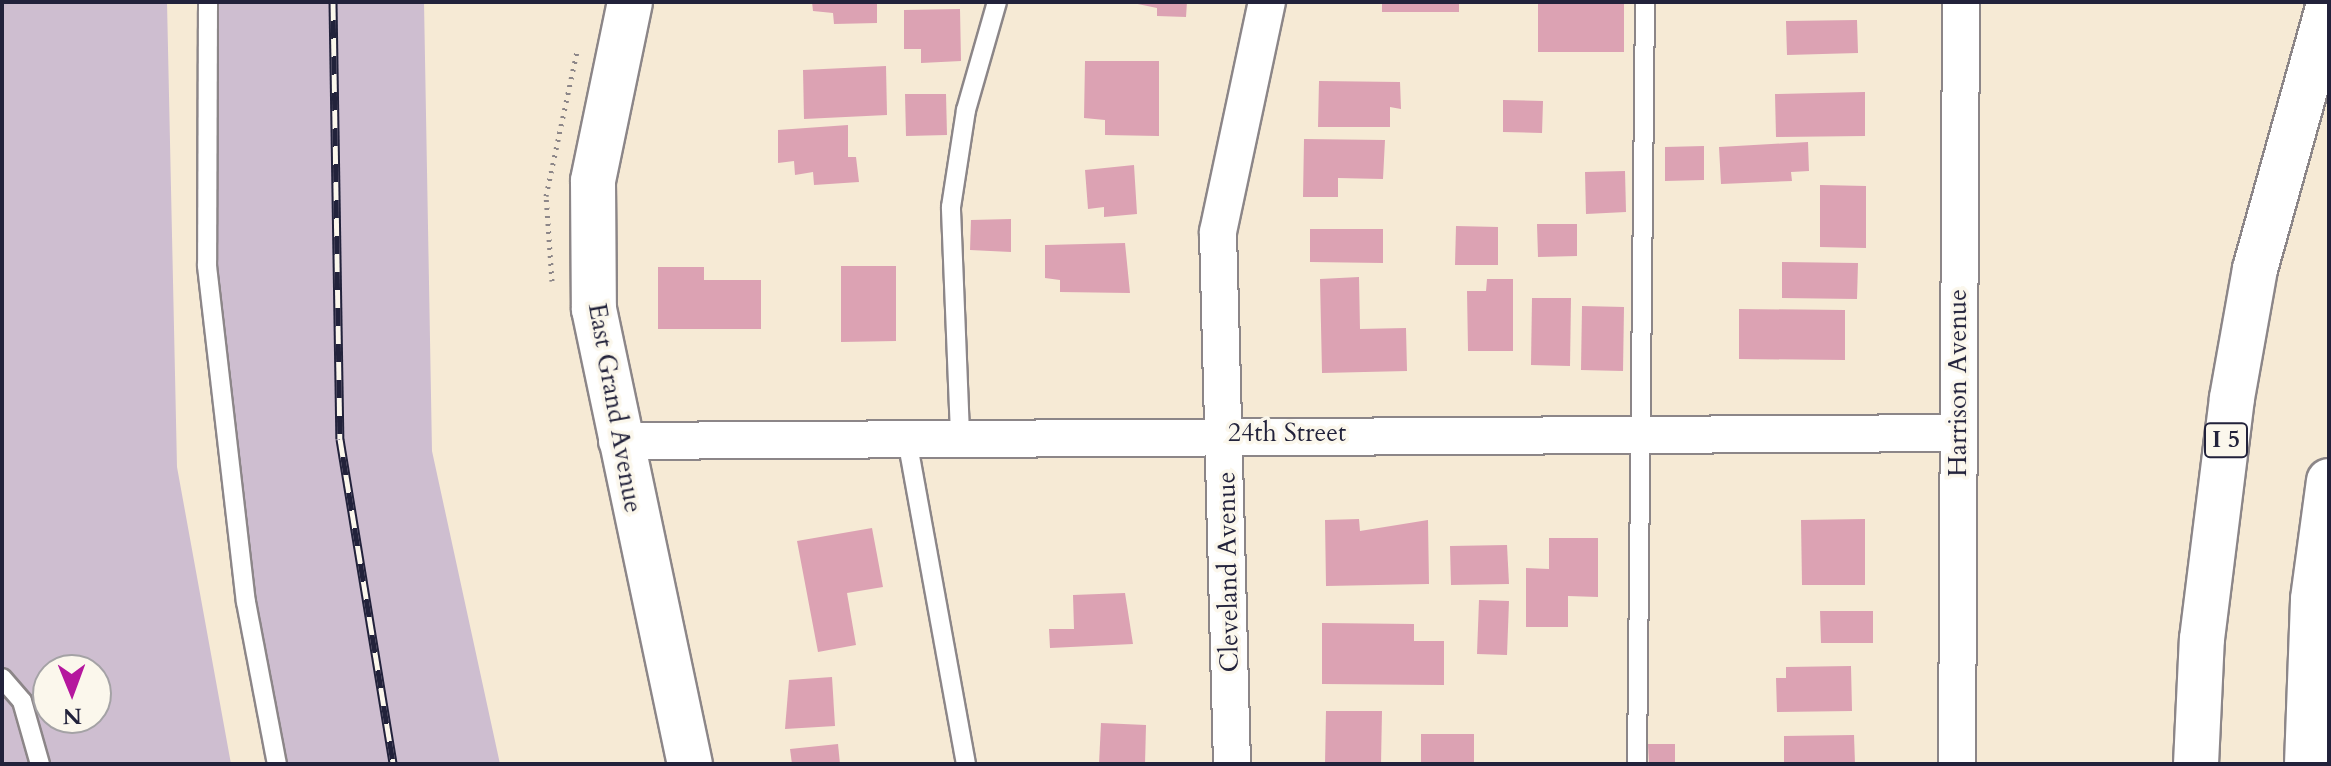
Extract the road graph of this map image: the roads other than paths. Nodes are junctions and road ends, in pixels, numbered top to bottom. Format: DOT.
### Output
graph roads {
  1 [pos="208,2"];
  2 [pos="630,2"];
  3 [pos="997,2"];
  4 [pos="1267,2"];
  5 [pos="1645,2"];
  6 [pos="1961,2"];
  7 [pos="2302,2"];
  8 [pos="2329,4"];
  9 [pos="2296,122"];
  10 [pos="1225,433"];
  11 [pos="1958,433"];
  12 [pos="906,434"];
  13 [pos="960,434"];
  14 [pos="1641,434"];
  15 [pos="617,441"];
  16 [pos="2329,481"];
  17 [pos="2,678"];
  18 [pos="40,764"];
  19 [pos="277,764"];
  20 [pos="690,764"];
  21 [pos="966,764"];
  22 [pos="1232,764"];
  23 [pos="1637,764"];
  24 [pos="1957,764"];
  25 [pos="2196,764"];
  26 [pos="2307,764"];
  1 -- 19 [label="lane"];
  2 -- 15 [label="main road, East Grand Avenue"];
  3 -- 13 [label="lane"];
  4 -- 10 [label="street, Cleveland Avenue"];
  5 -- 14 [label="lane"];
  6 -- 11 [label="street, Harrison Avenue"];
  7 -- 9 [label="main road"];
  8 -- 9 [label="main road, I 5"];
  9 -- 25 [label="main road, I 5"];
  10 -- 13 [label="street, 24th Street"];
  10 -- 14 [label="street, 24th Street"];
  10 -- 22 [label="street, Cleveland Avenue"];
  11 -- 14 [label="street, 24th Street"];
  11 -- 24 [label="street, Harrison Avenue"];
  12 -- 13 [label="street, 24th Street"];
  12 -- 15 [label="street, 24th Street"];
  12 -- 21 [label="lane"];
  14 -- 23 [label="lane"];
  15 -- 20 [label="main road, East Grand Avenue"];
  16 -- 26 [label="main road"];
  17 -- 18 [label="lane"];
}
